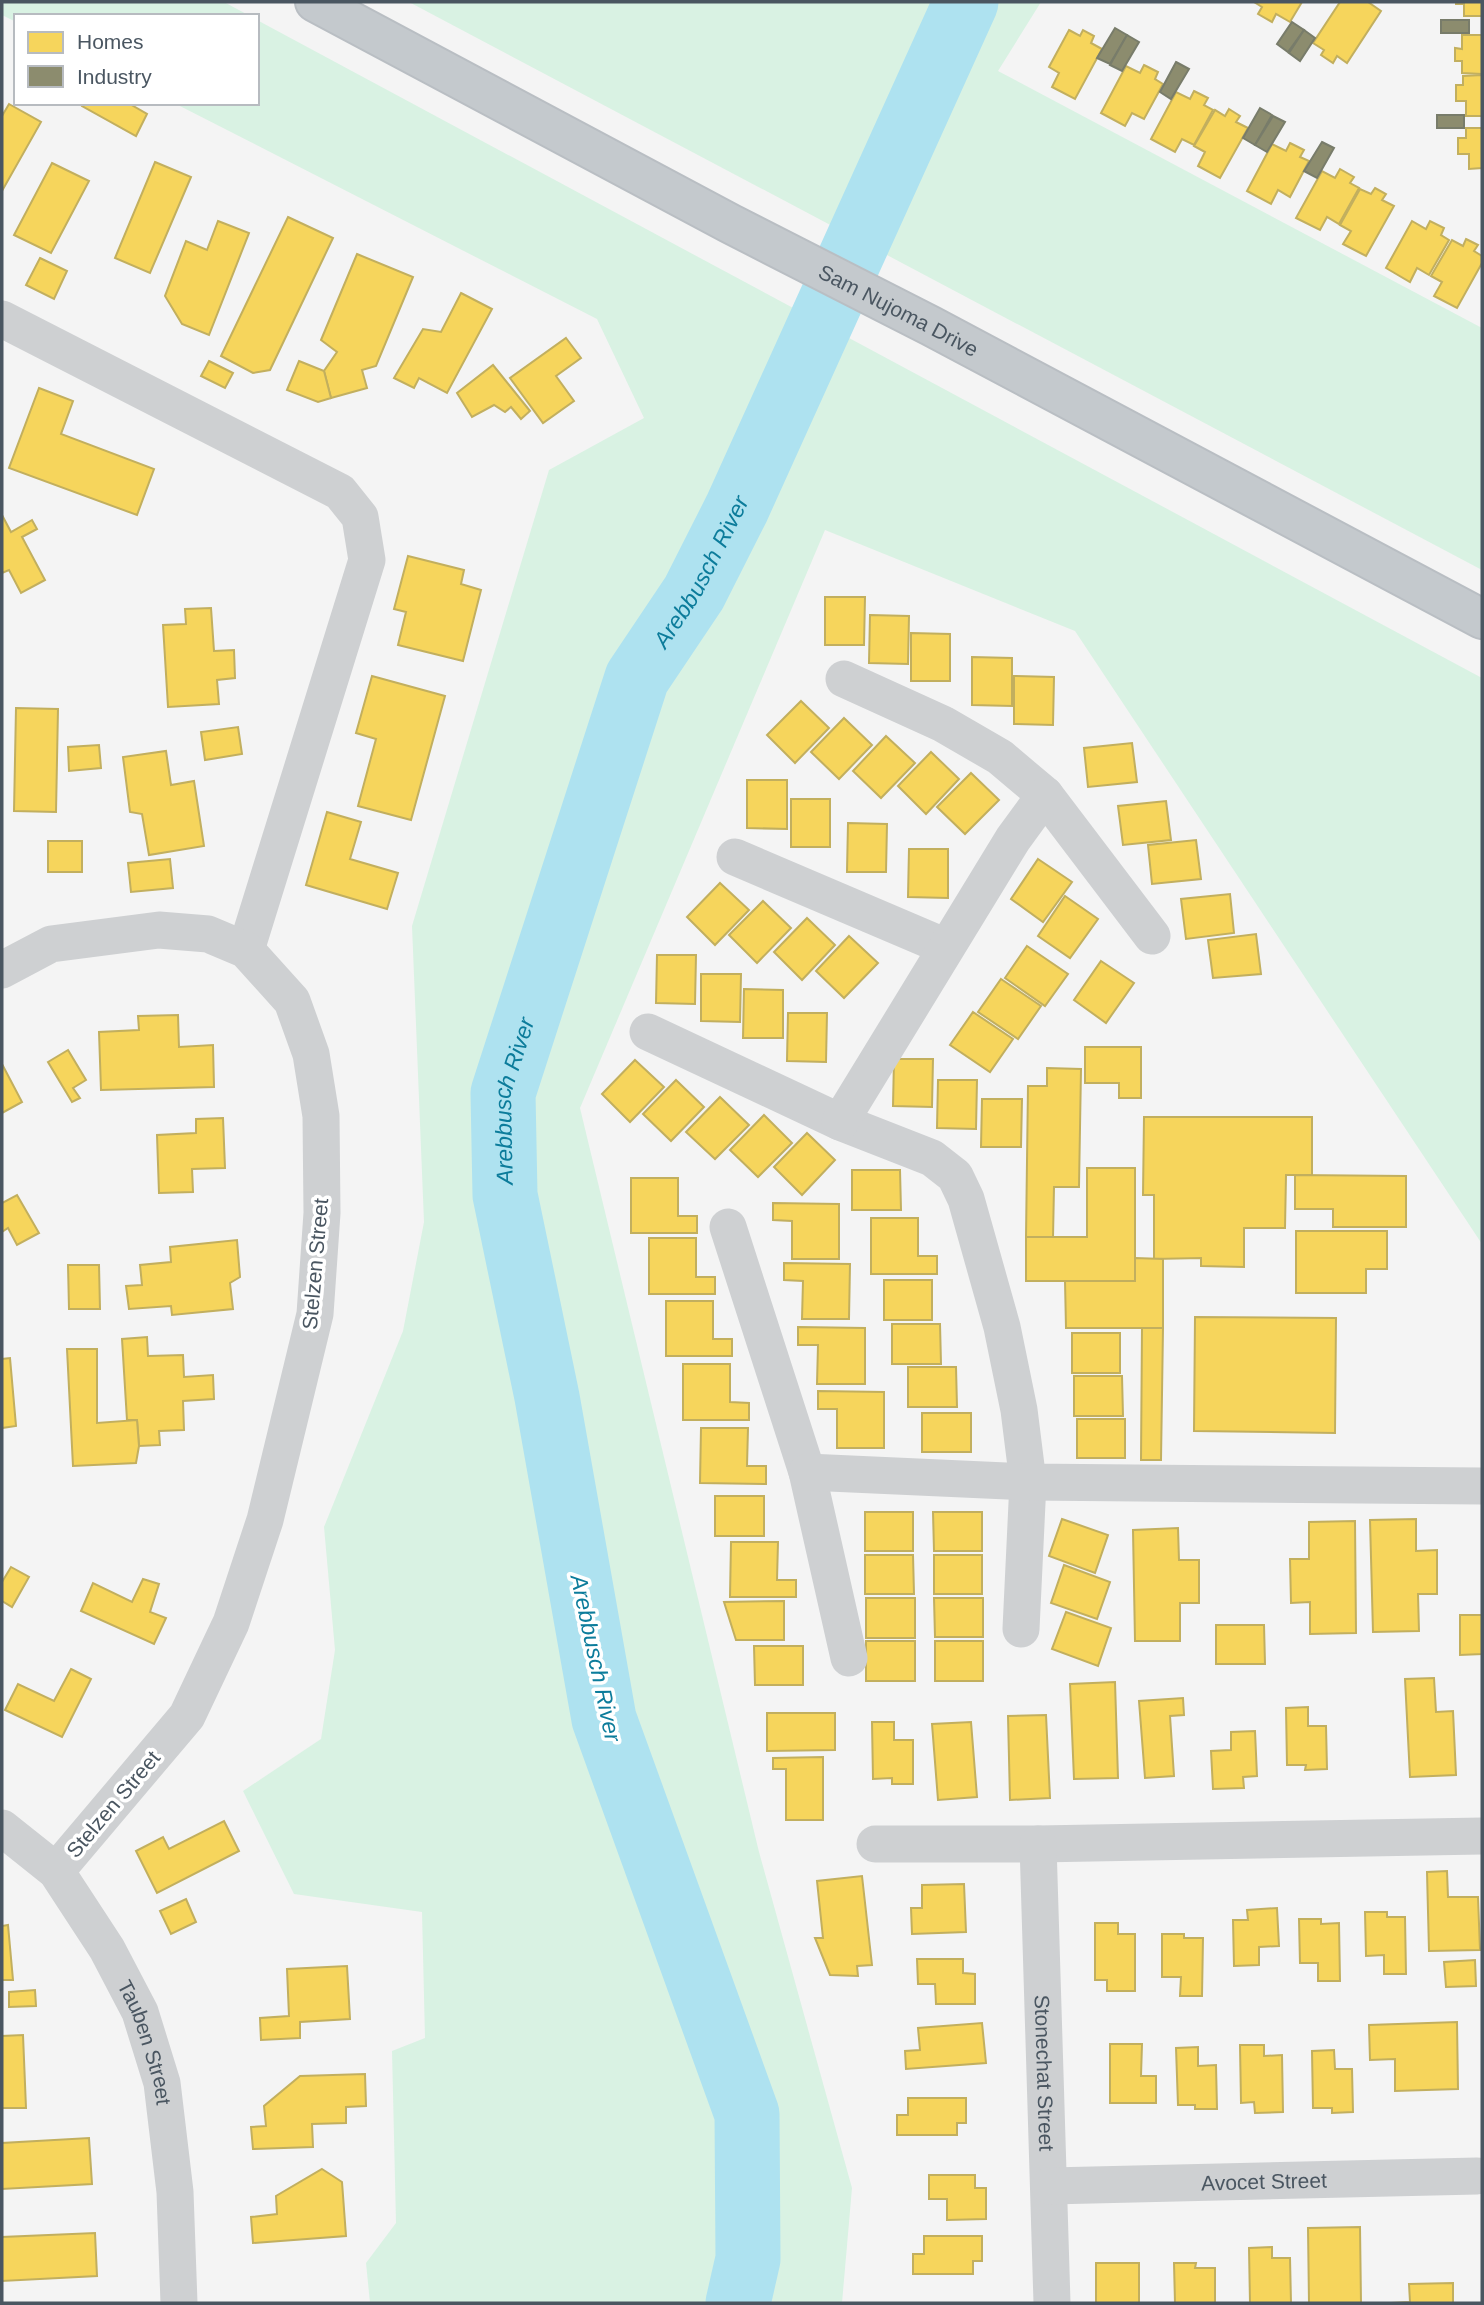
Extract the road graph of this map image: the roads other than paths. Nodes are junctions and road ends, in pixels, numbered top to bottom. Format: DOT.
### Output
graph roads {
  1 [pos="315,2"];
  2 [pos="2,319"];
  3 [pos="1482,619"];
  4 [pos="844,679"];
  5 [pos="1045,796"];
  6 [pos="735,857"];
  7 [pos="1152,936"];
  8 [pos="946,947"];
  9 [pos="246,950"];
  10 [pos="2,970"];
  11 [pos="648,1032"];
  12 [pos="840,1122"];
  13 [pos="728,1227"];
  14 [pos="807,1472"];
  15 [pos="1028,1482"];
  16 [pos="1482,1486"];
  17 [pos="1021,1629"];
  18 [pos="849,1658"];
  19 [pos="2,1828"];
  20 [pos="1482,1836"];
  21 [pos="875,1844"];
  22 [pos="1038,1844"];
  23 [pos="56,1871"];
  24 [pos="1477,2176"];
  25 [pos="1050,2186"];
  26 [pos="179,2303"];
  27 [pos="1052,2303"];
  1 -- 3 [label="highway, Sam Nujoma Drive"];
  2 -- 9 [label="street"];
  4 -- 5 [label="street"];
  5 -- 7 [label="street"];
  5 -- 8 [label="street"];
  6 -- 8 [label="street"];
  8 -- 12 [label="street"];
  9 -- 10 [label="street, Stelzen Street"];
  9 -- 23 [label="street, Stelzen Street"];
  11 -- 12 [label="street"];
  12 -- 15 [label="street"];
  13 -- 14 [label="street"];
  14 -- 15 [label="street"];
  14 -- 18 [label="street"];
  15 -- 16 [label="street"];
  15 -- 17 [label="street"];
  19 -- 23 [label="street, Tauben Street"];
  20 -- 22 [label="street"];
  21 -- 22 [label="street"];
  22 -- 25 [label="street, Stonechat Street"];
  23 -- 26 [label="street, Tauben Street"];
  24 -- 25 [label="street, Avocet Street"];
  25 -- 27 [label="street, Stonechat Street"];
}
